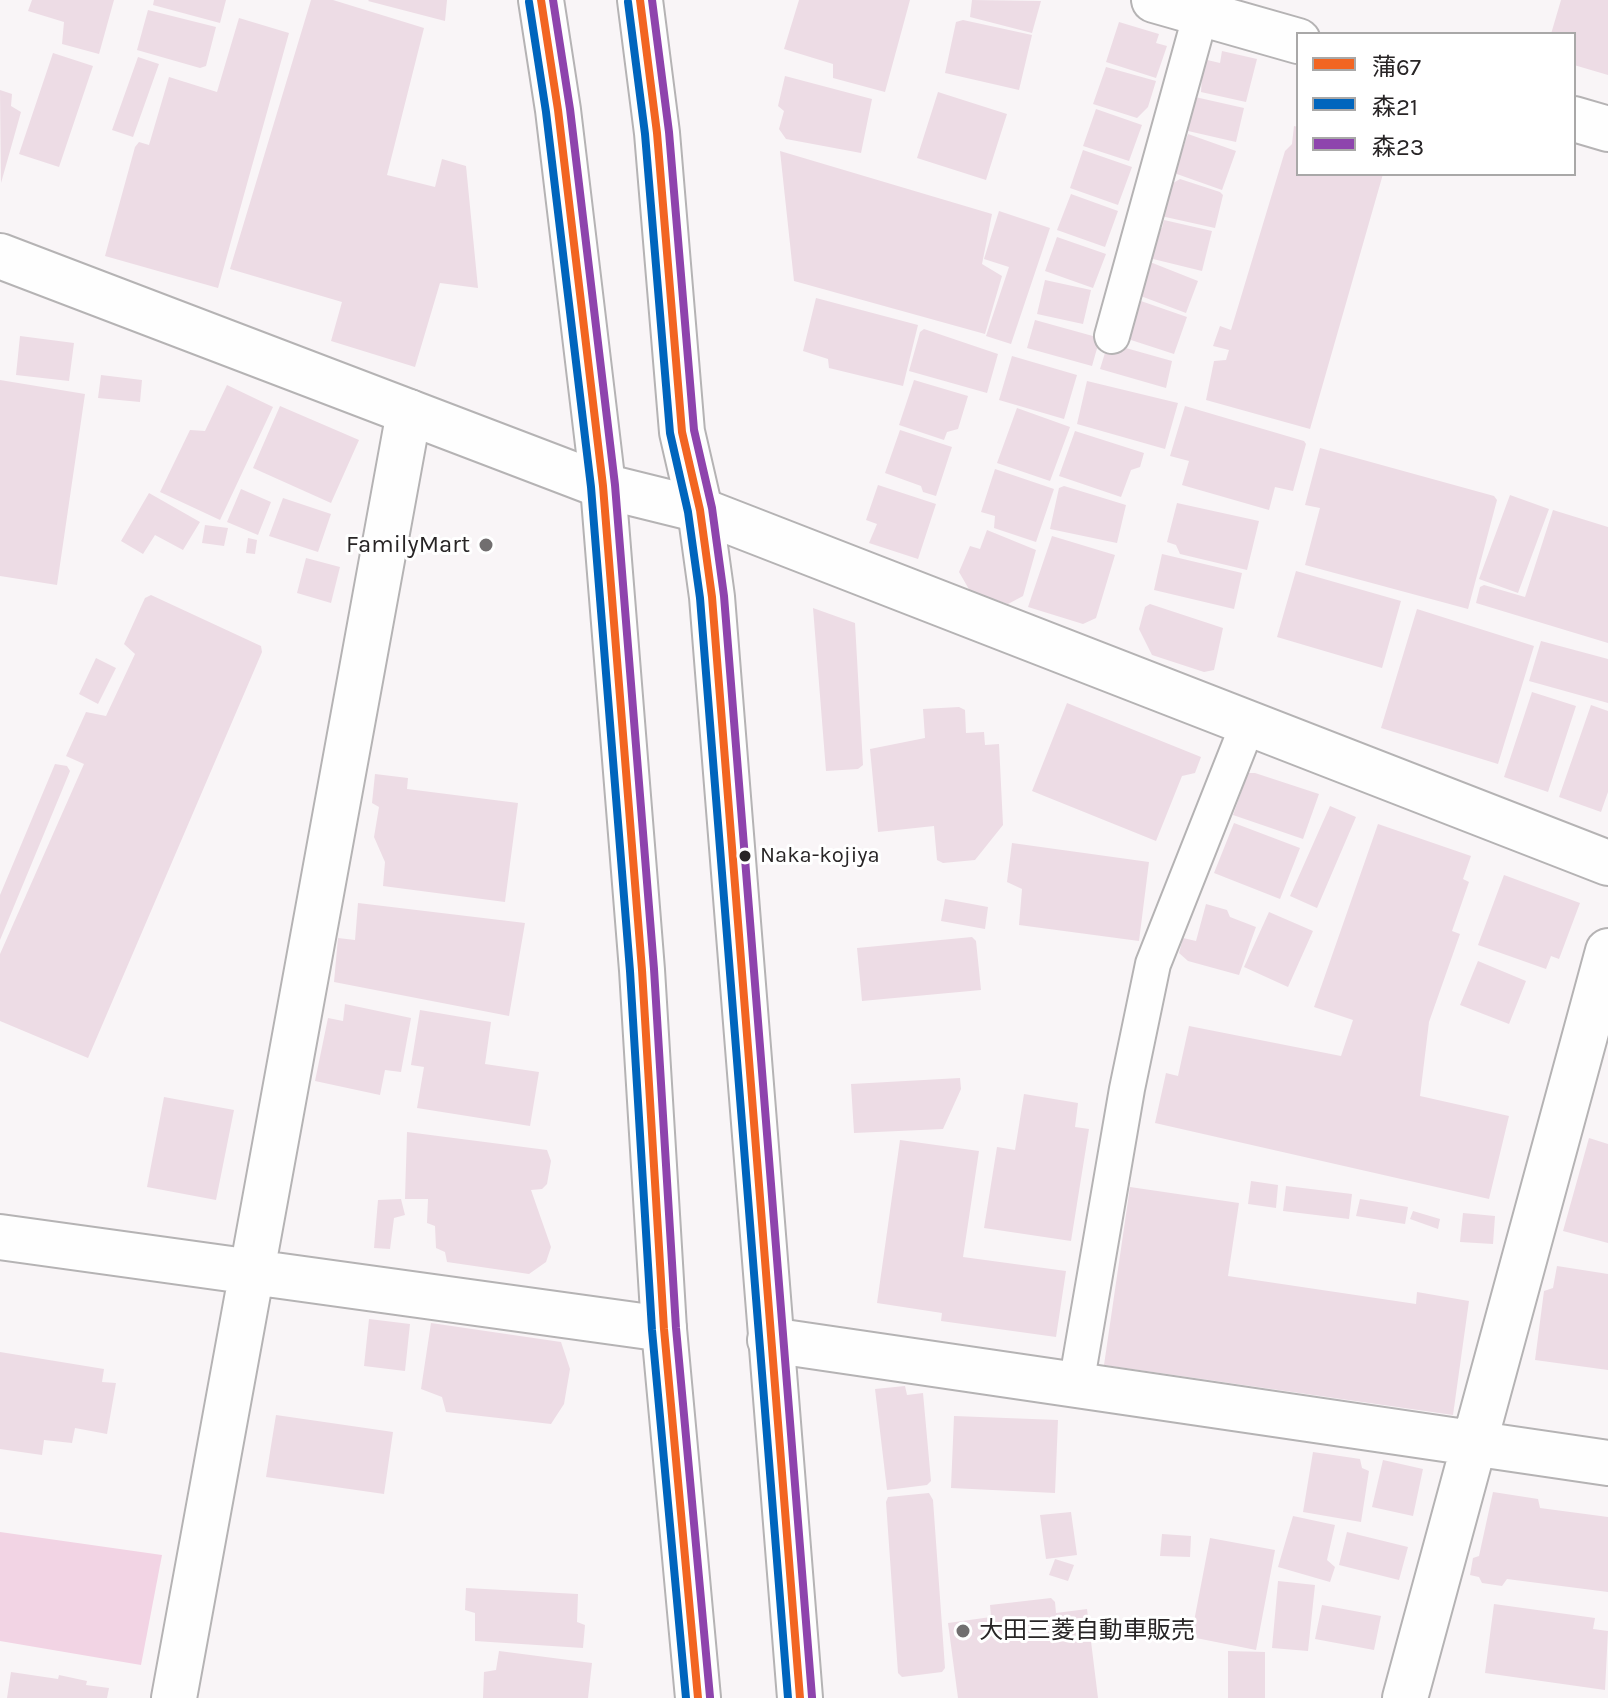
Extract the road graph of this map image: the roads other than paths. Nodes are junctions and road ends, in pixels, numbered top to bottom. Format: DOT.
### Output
graph roads {
  1 [pos="541,0"];
  2 [pos="640,0"];
  3 [pos="1154,0"];
  4 [pos="1201,13"];
  5 [pos="1296,40"];
  6 [pos="1576,120"];
  7 [pos="1608,129"];
  8 [pos="0,256"];
  9 [pos="1112,336"];
  10 [pos="409,412"];
  11 [pos="603,486"];
  12 [pos="700,510"];
  13 [pos="1248,724"];
  14 [pos="1608,863"];
  15 [pos="1608,951"];
  16 [pos="0,1237"];
  17 [pos="253,1274"];
  18 [pos="664,1329"];
  19 [pos="770,1340"];
  20 [pos="1076,1385"];
  21 [pos="1476,1444"];
  22 [pos="1608,1463"];
  23 [pos="174,1698"];
  24 [pos="698,1698"];
  25 [pos="800,1698"];
  26 [pos="1405,1698"];
  1 -- 11 [label="main road"];
  2 -- 12 [label="main road"];
  3 -- 4 [label="main road"];
  4 -- 5 [label="main road"];
  4 -- 9 [label="lane"];
  6 -- 7 [label="main road"];
  8 -- 10 [label="main road"];
  10 -- 11 [label="main road"];
  10 -- 17 [label="main road"];
  11 -- 12 [label="main road"];
  11 -- 18 [label="main road"];
  12 -- 13 [label="main road"];
  12 -- 19 [label="main road"];
  13 -- 14 [label="main road"];
  13 -- 20 [label="lane"];
  15 -- 21 [label="main road"];
  16 -- 17 [label="main road"];
  17 -- 18 [label="main road"];
  17 -- 23 [label="main road"];
  18 -- 24 [label="main road"];
  19 -- 20 [label="main road"];
  19 -- 25 [label="main road"];
  20 -- 21 [label="main road"];
  21 -- 22 [label="main road"];
  21 -- 26 [label="main road"];
}
